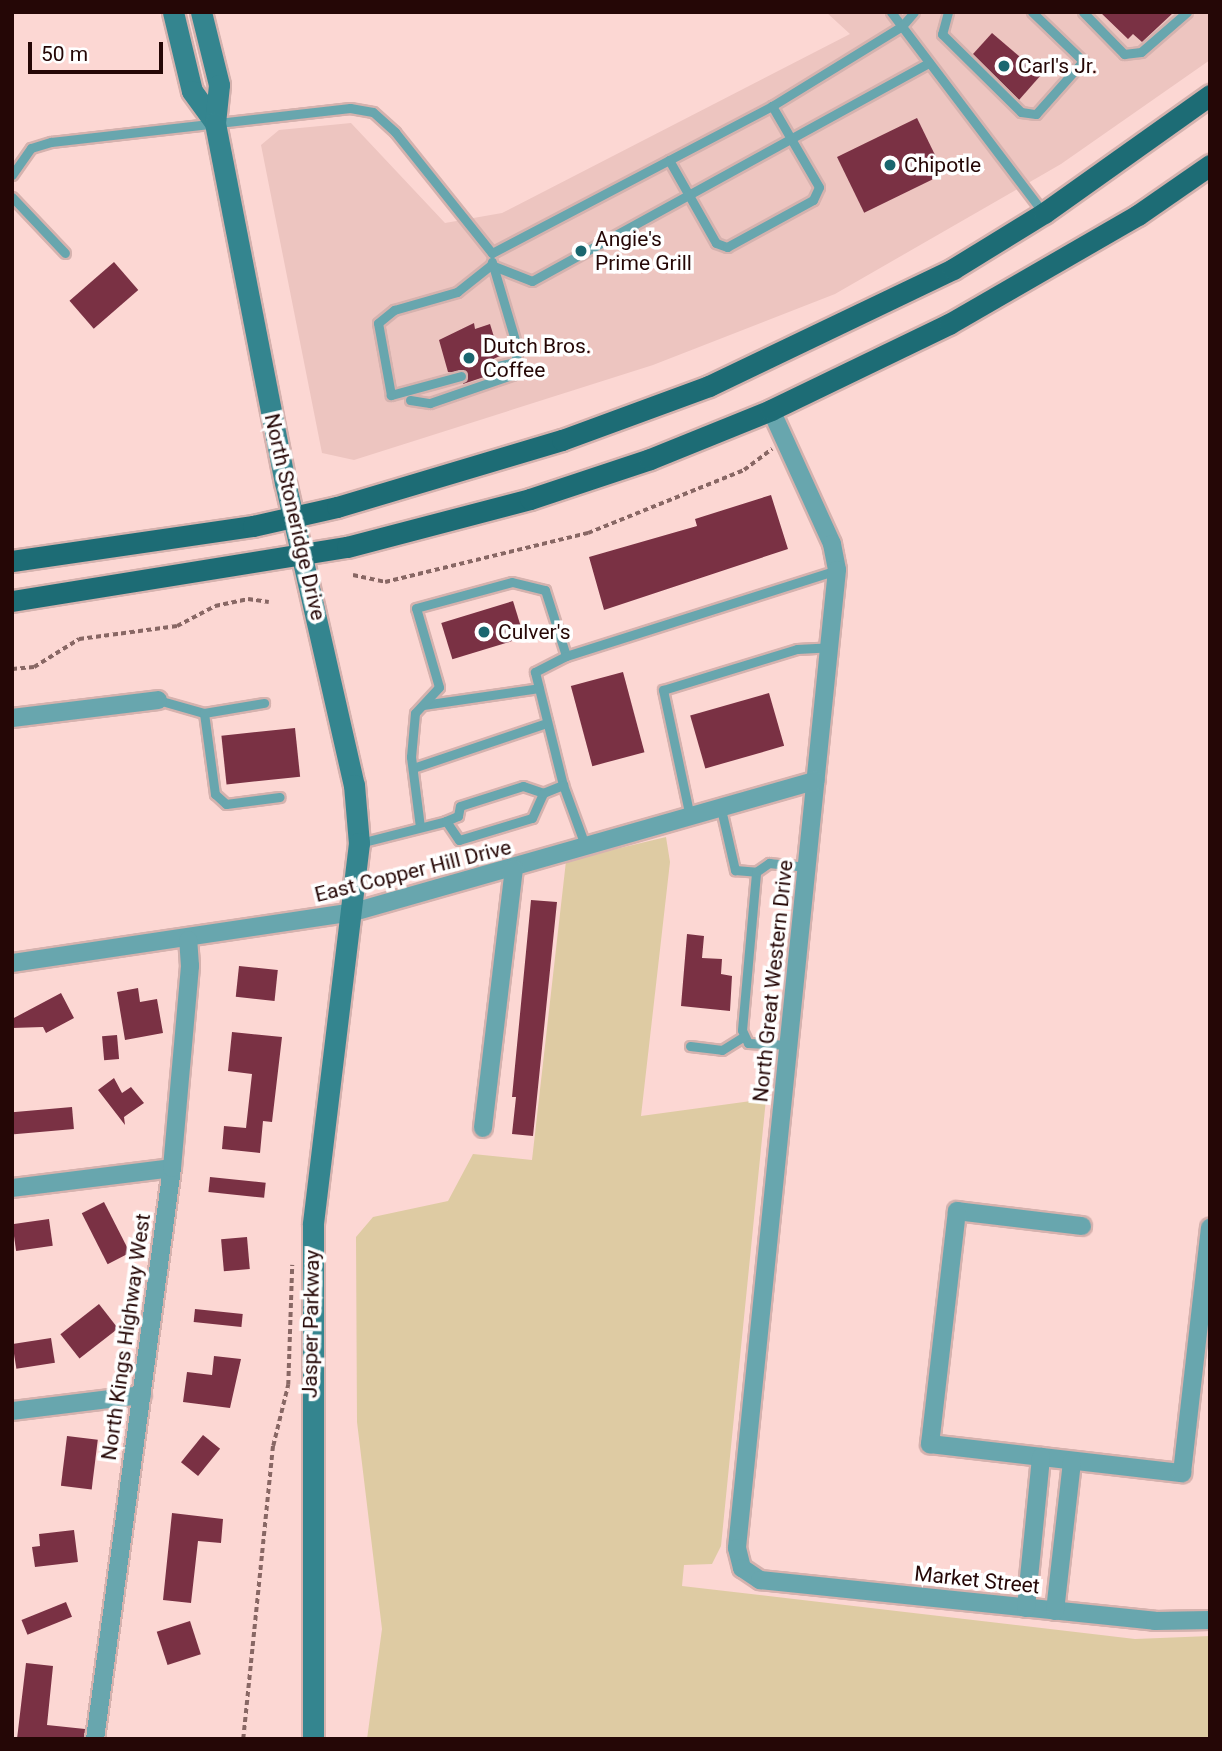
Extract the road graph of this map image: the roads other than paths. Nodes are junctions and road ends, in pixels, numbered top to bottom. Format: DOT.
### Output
graph roads {
  1 [pos="173,12"];
  2 [pos="201,12"];
  3 [pos="891,12"];
  4 [pos="914,12"];
  5 [pos="948,12"];
  6 [pos="1032,12"];
  7 [pos="1083,12"];
  8 [pos="1187,12"];
  9 [pos="902,26"];
  10 [pos="929,63"];
  11 [pos="1210,95"];
  12 [pos="772,106"];
  13 [pos="215,123"];
  14 [pos="792,142"];
  15 [pos="669,160"];
  16 [pos="1210,165"];
  17 [pos="12,175"];
  18 [pos="12,197"];
  19 [pos="691,197"];
  20 [pos="1044,213"];
  21 [pos="65,253"];
  22 [pos="492,253"];
  23 [pos="491,265"];
  24 [pos="516,361"];
  25 [pos="490,372"];
  26 [pos="461,376"];
  27 [pos="410,400"];
  28 [pos="771,410"];
  29 [pos="294,517"];
  30 [pos="304,556"];
  31 [pos="12,561"];
  32 [pos="837,570"];
  33 [pos="12,601"];
  34 [pos="830,647"];
  35 [pos="566,656"];
  36 [pos="539,688"];
  37 [pos="158,700"];
  38 [pos="264,704"];
  39 [pos="423,705"];
  40 [pos="204,713"];
  41 [pos="12,718"];
  42 [pos="547,723"];
  43 [pos="413,768"];
  44 [pos="816,780"];
  45 [pos="563,785"];
  46 [pos="543,793"];
  47 [pos="280,797"];
  48 [pos="721,808"];
  49 [pos="690,818"];
  50 [pos="446,821"];
  51 [pos="420,827"];
  52 [pos="359,843"];
  53 [pos="586,848"];
  54 [pos="807,867"];
  55 [pos="514,869"];
  56 [pos="757,872"];
  57 [pos="354,912"];
  58 [pos="188,940"];
  59 [pos="12,964"];
  60 [pos="744,1036"];
  61 [pos="789,1045"];
  62 [pos="690,1046"];
  63 [pos="483,1128"];
  64 [pos="172,1168"];
  65 [pos="12,1188"];
  66 [pos="1082,1226"];
  67 [pos="1210,1228"];
  68 [pos="142,1395"];
  69 [pos="12,1411"];
  70 [pos="1041,1457"];
  71 [pos="1072,1461"];
  72 [pos="743,1568"];
  73 [pos="1027,1608"];
  74 [pos="1055,1611"];
  75 [pos="1210,1620"];
  76 [pos="95,1739"];
  77 [pos="313,1739"];
  1 -- 13 [label="main road, North Stoneridge Drive"];
  2 -- 13 [label="main road, North Stoneridge Drive"];
  3 -- 9 [label="lane"];
  4 -- 9 [label="lane"];
  5 -- 6 [label="lane"];
  7 -- 8 [label="lane"];
  9 -- 10 [label="lane"];
  9 -- 12 [label="lane"];
  10 -- 14 [label="lane"];
  10 -- 20 [label="lane"];
  11 -- 20 [label="main road"];
  12 -- 14 [label="lane"];
  12 -- 15 [label="lane"];
  13 -- 17 [label="lane"];
  13 -- 22 [label="lane"];
  13 -- 29 [label="main road, North Stoneridge Drive"];
  14 -- 19 [label="lane"];
  14 -- 19 [label="lane"];
  15 -- 19 [label="lane"];
  15 -- 22 [label="lane"];
  16 -- 28 [label="main road"];
  18 -- 21 [label="lane"];
  19 -- 23 [label="lane"];
  20 -- 29 [label="main road"];
  22 -- 23 [label="lane"];
  23 -- 24 [label="lane"];
  23 -- 26 [label="lane"];
  24 -- 25 [label="lane"];
  24 -- 27 [label="lane"];
  28 -- 30 [label="main road"];
  28 -- 32 [label="street, North Great Western Drive"];
  29 -- 30 [label="main road, North Stoneridge Drive"];
  29 -- 31 [label="main road"];
  30 -- 33 [label="main road"];
  30 -- 52 [label="main road, North Stoneridge Drive"];
  32 -- 34 [label="street, North Great Western Drive"];
  32 -- 35 [label="lane"];
  34 -- 44 [label="street, North Great Western Drive"];
  34 -- 49 [label="lane"];
  35 -- 36 [label="lane"];
  35 -- 39 [label="lane"];
  36 -- 39 [label="lane"];
  36 -- 42 [label="lane"];
  37 -- 40 [label="lane"];
  37 -- 41 [label="street"];
  38 -- 40 [label="lane"];
  39 -- 43 [label="lane"];
  40 -- 47 [label="lane"];
  42 -- 43 [label="lane"];
  42 -- 45 [label="lane"];
  43 -- 51 [label="lane"];
  44 -- 48 [label="street, East Copper Hill Drive"];
  44 -- 54 [label="street, North Great Western Drive"];
  45 -- 46 [label="lane"];
  45 -- 53 [label="lane"];
  46 -- 50 [label="lane"];
  46 -- 50 [label="lane"];
  48 -- 49 [label="street, East Copper Hill Drive"];
  48 -- 56 [label="lane"];
  49 -- 53 [label="street, East Copper Hill Drive"];
  50 -- 51 [label="lane"];
  51 -- 52 [label="lane"];
  52 -- 57 [label="main road, North Stoneridge Drive"];
  53 -- 55 [label="street, East Copper Hill Drive"];
  54 -- 56 [label="lane"];
  54 -- 61 [label="street, North Great Western Drive"];
  55 -- 57 [label="street, East Copper Hill Drive"];
  55 -- 63 [label="street"];
  56 -- 60 [label="lane"];
  57 -- 58 [label="street, East Copper Hill Drive"];
  57 -- 77 [label="main road, Jasper Parkway"];
  58 -- 59 [label="street, East Copper Hill Drive"];
  58 -- 64 [label="street, North Kings Highway West"];
  60 -- 61 [label="lane"];
  60 -- 62 [label="lane"];
  61 -- 72 [label="street, North Great Western Drive"];
  64 -- 65 [label="street"];
  64 -- 68 [label="street, North Kings Highway West"];
  66 -- 70 [label="street"];
  67 -- 71 [label="street"];
  68 -- 69 [label="street"];
  68 -- 76 [label="street, North Kings Highway West"];
  70 -- 71 [label="street"];
  70 -- 73 [label="street"];
  71 -- 74 [label="street"];
  72 -- 73 [label="street, Market Street"];
  73 -- 74 [label="street, Market Street"];
  74 -- 75 [label="street, Market Street"];
}
